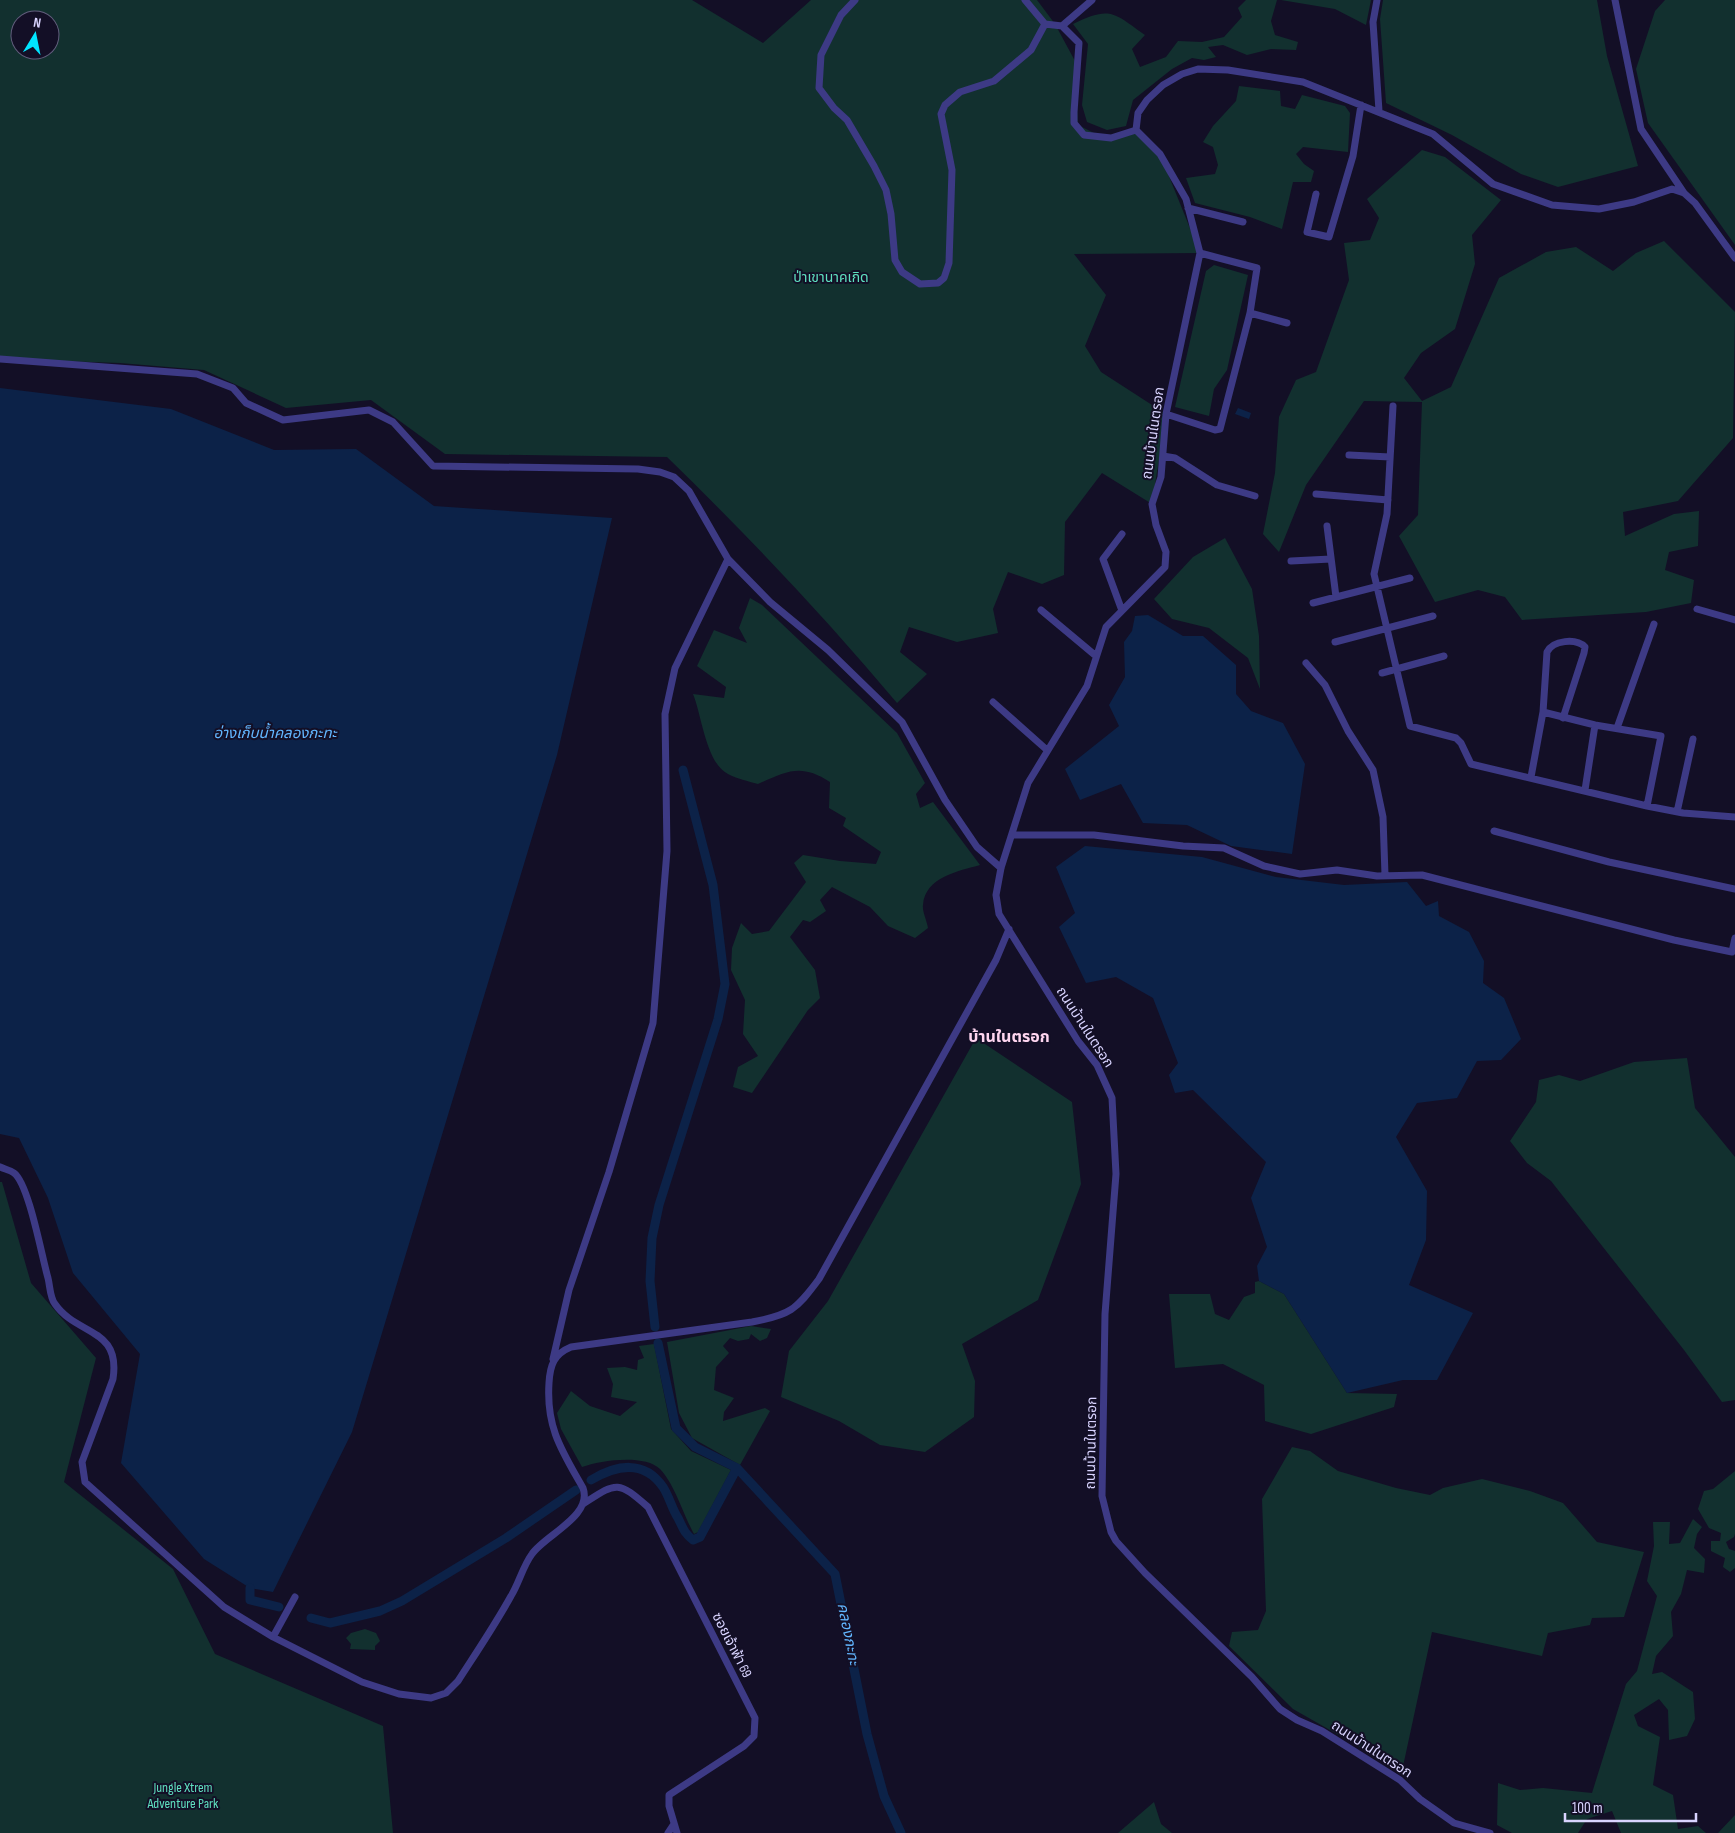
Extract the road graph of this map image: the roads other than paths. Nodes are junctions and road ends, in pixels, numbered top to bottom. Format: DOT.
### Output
graph roads {
  1 [pos="855,0"];
  2 [pos="1025,0"];
  3 [pos="1092,0"];
  4 [pos="1377,0"];
  5 [pos="1615,0"];
  6 [pos="1045,24"];
  7 [pos="1062,26"];
  8 [pos="1360,105"];
  9 [pos="1379,112"];
  10 [pos="1136,130"];
  11 [pos="1684,193"];
  12 [pos="1316,194"];
  13 [pos="1188,208"];
  14 [pos="1243,222"];
  15 [pos="1200,252"];
  16 [pos="1735,258"];
  17 [pos="1250,313"];
  18 [pos="1287,323"];
  19 [pos="0,360"];
  20 [pos="1393,406"];
  21 [pos="1166,414"];
  22 [pos="1349,455"];
  23 [pos="1163,456"];
  24 [pos="1390,457"];
  25 [pos="1316,494"];
  26 [pos="1255,496"];
  27 [pos="1388,500"];
  28 [pos="1327,526"];
  29 [pos="1122,534"];
  30 [pos="728,559"];
  31 [pos="1331,559"];
  32 [pos="1291,561"];
  33 [pos="1410,578"];
  34 [pos="1375,586"];
  35 [pos="1336,596"];
  36 [pos="1313,603"];
  37 [pos="1121,608"];
  38 [pos="1698,609"];
  39 [pos="1041,610"];
  40 [pos="1433,616"];
  41 [pos="1735,620"];
  42 [pos="1654,624"];
  43 [pos="1386,629"];
  44 [pos="1335,642"];
  45 [pos="1096,656"];
  46 [pos="1444,656"];
  47 [pos="1306,664"];
  48 [pos="1396,669"];
  49 [pos="1382,673"];
  50 [pos="993,702"];
  51 [pos="1543,712"];
  52 [pos="1564,718"];
  53 [pos="1595,725"];
  54 [pos="1617,728"];
  55 [pos="1693,739"];
  56 [pos="1047,750"];
  57 [pos="1531,777"];
  58 [pos="1585,790"];
  59 [pos="1647,806"];
  60 [pos="1677,812"];
  61 [pos="1735,816"];
  62 [pos="1494,831"];
  63 [pos="1012,835"];
  64 [pos="1001,868"];
  65 [pos="1385,875"];
  66 [pos="1735,888"];
  67 [pos="1009,929"];
  68 [pos="1735,938"];
  69 [pos="0,1167"];
  70 [pos="553,1359"];
  71 [pos="583,1504"];
  72 [pos="295,1597"];
  73 [pos="273,1637"];
  74 [pos="674,1824"];
  75 [pos="668,1833"];
  76 [pos="677,1833"];
  77 [pos="1490,1833"];
  1 -- 6 [label="street"];
  2 -- 6 [label="street"];
  3 -- 7 [label="street"];
  4 -- 9 [label="street"];
  5 -- 11 [label="street"];
  6 -- 7 [label="street"];
  7 -- 10 [label="street"];
  8 -- 9 [label="street"];
  8 -- 10 [label="street"];
  8 -- 12 [label="street"];
  9 -- 11 [label="street"];
  10 -- 13 [label="street, ถนนบ้านในตรอก"];
  11 -- 16 [label="street"];
  13 -- 14 [label="street"];
  13 -- 15 [label="street, ถนนบ้านในตรอก"];
  15 -- 17 [label="street"];
  15 -- 21 [label="street, ถนนบ้านในตรอก"];
  17 -- 18 [label="street"];
  17 -- 21 [label="street"];
  19 -- 30 [label="street"];
  20 -- 24 [label="street"];
  21 -- 23 [label="street, ถนนบ้านในตรอก"];
  22 -- 24 [label="street"];
  23 -- 26 [label="street"];
  23 -- 37 [label="street, ถนนบ้านในตรอก"];
  24 -- 27 [label="street"];
  25 -- 27 [label="street"];
  27 -- 34 [label="street"];
  28 -- 31 [label="street"];
  29 -- 37 [label="street"];
  30 -- 64 [label="street"];
  30 -- 70 [label="street"];
  31 -- 32 [label="street"];
  31 -- 35 [label="street"];
  33 -- 34 [label="street"];
  34 -- 35 [label="street"];
  34 -- 43 [label="street"];
  35 -- 36 [label="street"];
  37 -- 45 [label="street, ถนนบ้านในตรอก"];
  38 -- 41 [label="street"];
  39 -- 45 [label="street"];
  40 -- 43 [label="street"];
  42 -- 54 [label="street"];
  43 -- 44 [label="street"];
  43 -- 48 [label="street"];
  45 -- 56 [label="street, ถนนบ้านในตรอก"];
  46 -- 48 [label="street"];
  47 -- 65 [label="street"];
  48 -- 49 [label="street"];
  48 -- 57 [label="street"];
  50 -- 56 [label="street"];
  51 -- 52 [label="street"];
  51 -- 52 [label="street"];
  51 -- 57 [label="street"];
  52 -- 53 [label="street"];
  53 -- 54 [label="street"];
  53 -- 58 [label="street"];
  54 -- 59 [label="street"];
  55 -- 60 [label="street"];
  56 -- 63 [label="street, ถนนบ้านในตรอก"];
  57 -- 58 [label="street"];
  58 -- 59 [label="street"];
  59 -- 60 [label="street"];
  60 -- 61 [label="street"];
  62 -- 66 [label="street"];
  63 -- 64 [label="street, ถนนบ้านในตรอก"];
  63 -- 65 [label="street"];
  64 -- 67 [label="street, ถนนบ้านในตรอก"];
  65 -- 68 [label="street"];
  67 -- 70 [label="street"];
  67 -- 77 [label="street, ถนนบ้านในตรอก"];
  69 -- 73 [label="street"];
  70 -- 71 [label="street"];
  71 -- 73 [label="street"];
  71 -- 74 [label="street, ซอยเจ้าฟ้า 69"];
  72 -- 73 [label="street"];
  74 -- 75 [label="street"];
  74 -- 76 [label="street, ซอยเจ้าฟ้า 69"];
}
